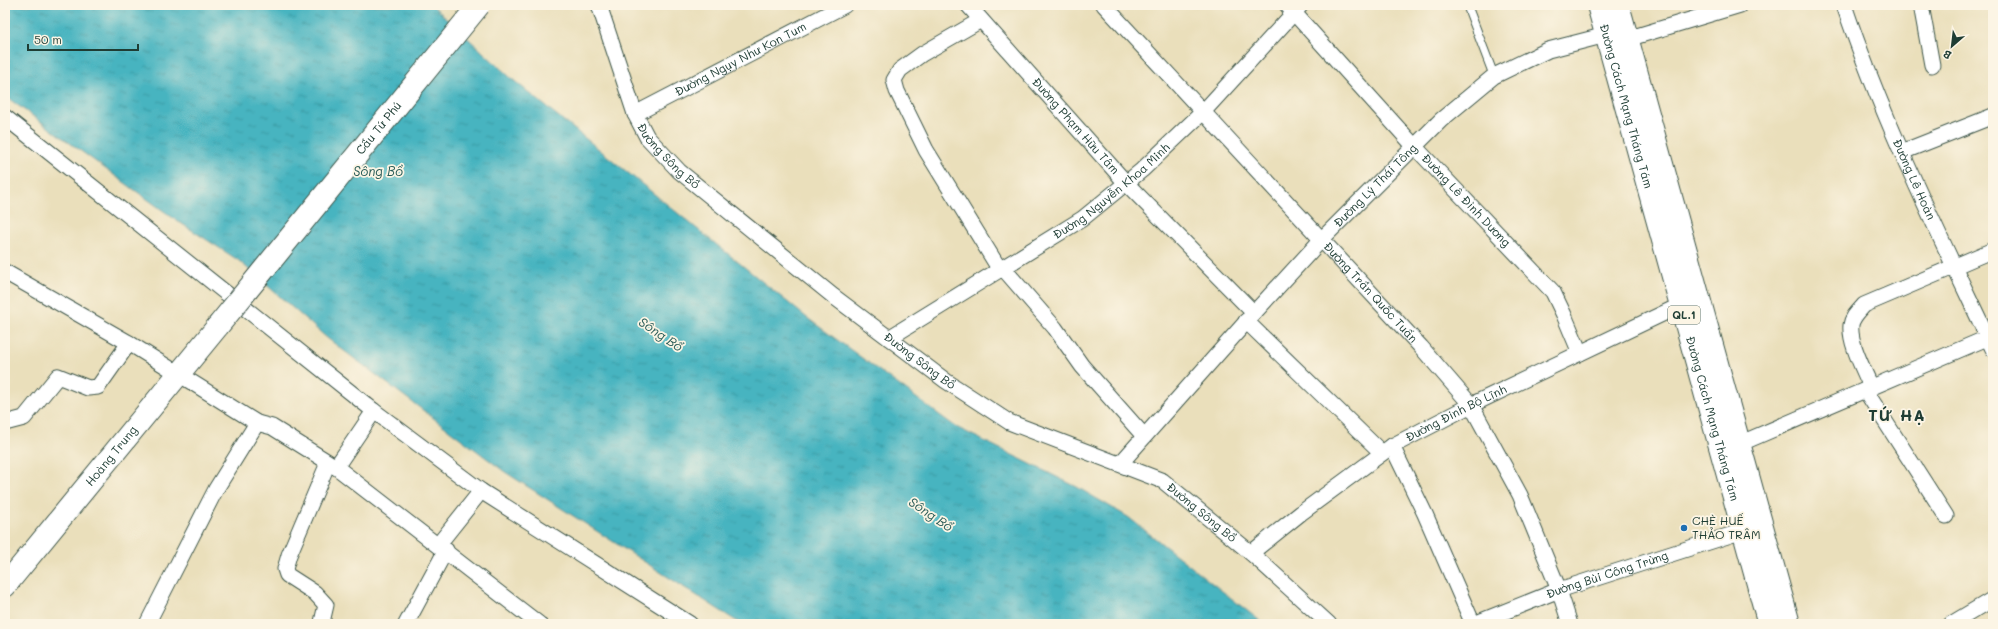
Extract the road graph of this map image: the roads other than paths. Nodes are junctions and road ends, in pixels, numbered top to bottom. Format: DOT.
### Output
graph roads {
  1 [pos="479,5"];
  2 [pos="599,5"];
  3 [pos="845,5"];
  4 [pos="968,5"];
  5 [pos="1467,5"];
  6 [pos="1598,5"];
  7 [pos="1618,5"];
  8 [pos="1740,5"];
  9 [pos="1844,5"];
  10 [pos="1921,5"];
  11 [pos="1111,7"];
  12 [pos="1294,8"];
  13 [pos="981,20"];
  14 [pos="1606,35"];
  15 [pos="1627,39"];
  16 [pos="1932,64"];
  17 [pos="1494,76"];
  18 [pos="1203,112"];
  19 [pos="636,114"];
  20 [pos="1993,116"];
  21 [pos="5,117"];
  22 [pos="1414,146"];
  23 [pos="1902,152"];
  24 [pos="1126,183"];
  25 [pos="1321,240"];
  26 [pos="1993,250"];
  27 [pos="1954,265"];
  28 [pos="1001,269"];
  29 [pos="5,272"];
  30 [pos="1681,305"];
  31 [pos="1250,317"];
  32 [pos="218,326"];
  33 [pos="889,338"];
  34 [pos="129,343"];
  35 [pos="1990,344"];
  36 [pos="1580,353"];
  37 [pos="179,374"];
  38 [pos="1868,388"];
  39 [pos="1470,405"];
  40 [pos="374,411"];
  41 [pos="5,423"];
  42 [pos="257,423"];
  43 [pos="1144,436"];
  44 [pos="1739,444"];
  45 [pos="1387,449"];
  46 [pos="1120,464"];
  47 [pos="332,465"];
  48 [pos="481,491"];
  49 [pos="1946,516"];
  50 [pos="1743,531"];
  51 [pos="442,548"];
  52 [pos="1251,552"];
  53 [pos="5,586"];
  54 [pos="1558,590"];
  55 [pos="1993,599"];
  56 [pos="322,622"];
  57 [pos="147,624"];
  58 [pos="406,624"];
  59 [pos="539,624"];
  60 [pos="690,624"];
  61 [pos="1329,624"];
  62 [pos="1473,624"];
  63 [pos="1570,624"];
  64 [pos="1769,624"];
  65 [pos="1789,624"];
  66 [pos="1951,624"];
  1 -- 32 [label="main road, Cầu Tứ Phú, bridge"];
  2 -- 19 [label="street, Đường Sông Bồ"];
  3 -- 19 [label="street, Đường Ngụy Như Kon Tum"];
  4 -- 13 [label="street, Đường Phạm Hữu Tâm"];
  5 -- 17 [label="lane"];
  6 -- 14 [label="main road, Đường Cách Mạng Tháng Tám / QL.1"];
  7 -- 15 [label="main road, Đường Cách Mạng Tháng Tám / QL.1"];
  8 -- 15 [label="street"];
  9 -- 23 [label="street, Đường Lê Hoàn"];
  10 -- 16 [label="street"];
  11 -- 18 [label="street, Đường Trần Quốc Tuấn"];
  12 -- 18 [label="street, Đường Nguyễn Khoa Minh"];
  12 -- 22 [label="street, Đường Lê Đình Dương"];
  13 -- 24 [label="street, Đường Phạm Hữu Tâm"];
  13 -- 28 [label="street"];
  14 -- 17 [label="street, Đường Lý Thái Tông"];
  14 -- 30 [label="main road, Đường Cách Mạng Tháng Tám / QL.1"];
  15 -- 44 [label="main road, Đường Cách Mạng Tháng Tám / QL.1"];
  17 -- 22 [label="street, Đường Lý Thái Tông"];
  18 -- 24 [label="street, Đường Nguyễn Khoa Minh"];
  18 -- 25 [label="street, Đường Trần Quốc Tuấn"];
  19 -- 33 [label="street, Đường Sông Bồ"];
  20 -- 23 [label="street"];
  21 -- 40 [label="street"];
  22 -- 25 [label="street, Đường Lý Thái Tông"];
  22 -- 36 [label="street, Đường Lê Đình Dương"];
  23 -- 27 [label="street, Đường Lê Hoàn"];
  24 -- 28 [label="street, Đường Nguyễn Khoa Minh"];
  24 -- 31 [label="street, Đường Phạm Hữu Tâm"];
  25 -- 31 [label="street, Đường Lý Thái Tông"];
  25 -- 39 [label="street, Đường Trần Quốc Tuấn"];
  26 -- 27 [label="street"];
  27 -- 35 [label="street, Đường Lê Hoàn"];
  27 -- 38 [label="street"];
  28 -- 33 [label="street, Đường Nguyễn Khoa Minh"];
  28 -- 43 [label="street"];
  29 -- 34 [label="street"];
  30 -- 36 [label="street, Đường Đinh Bộ Lĩnh"];
  30 -- 50 [label="main road, Đường Cách Mạng Tháng Tám / QL.1"];
  31 -- 43 [label="street, Đường Lý Thái Tông"];
  31 -- 45 [label="street, Đường Phạm Hữu Tâm"];
  32 -- 37 [label="main road, Hoàng Trung"];
  33 -- 46 [label="street, Đường Sông Bồ"];
  34 -- 37 [label="street"];
  34 -- 41 [label="street"];
  35 -- 38 [label="street"];
  36 -- 39 [label="street, Đường Đinh Bộ Lĩnh"];
  37 -- 42 [label="street"];
  37 -- 53 [label="main road, Hoàng Trung"];
  38 -- 44 [label="street"];
  38 -- 49 [label="street"];
  39 -- 45 [label="street, Đường Đinh Bộ Lĩnh"];
  39 -- 54 [label="street, Đường Trần Quốc Tuấn"];
  40 -- 47 [label="street"];
  40 -- 48 [label="street"];
  42 -- 47 [label="street"];
  42 -- 57 [label="street"];
  43 -- 46 [label="street, Đường Lý Thái Tông"];
  44 -- 65 [label="main road, Đường Cách Mạng Tháng Tám / QL.1"];
  45 -- 52 [label="street, Đường Đinh Bộ Lĩnh"];
  45 -- 62 [label="street, Đường Phạm Hữu Tâm"];
  46 -- 52 [label="street, Đường Sông Bồ"];
  47 -- 51 [label="street"];
  47 -- 56 [label="street"];
  48 -- 51 [label="street"];
  48 -- 60 [label="street"];
  50 -- 54 [label="street, Đường Bùi Công Trừng"];
  50 -- 64 [label="main road, Đường Cách Mạng Tháng Tám / QL.1"];
  51 -- 58 [label="street"];
  51 -- 59 [label="street"];
  52 -- 61 [label="street, Đường Sông Bồ"];
  54 -- 62 [label="street, Đường Bùi Công Trừng"];
  54 -- 63 [label="street, Đường Trần Quốc Tuấn"];
  55 -- 66 [label="street"];
}
